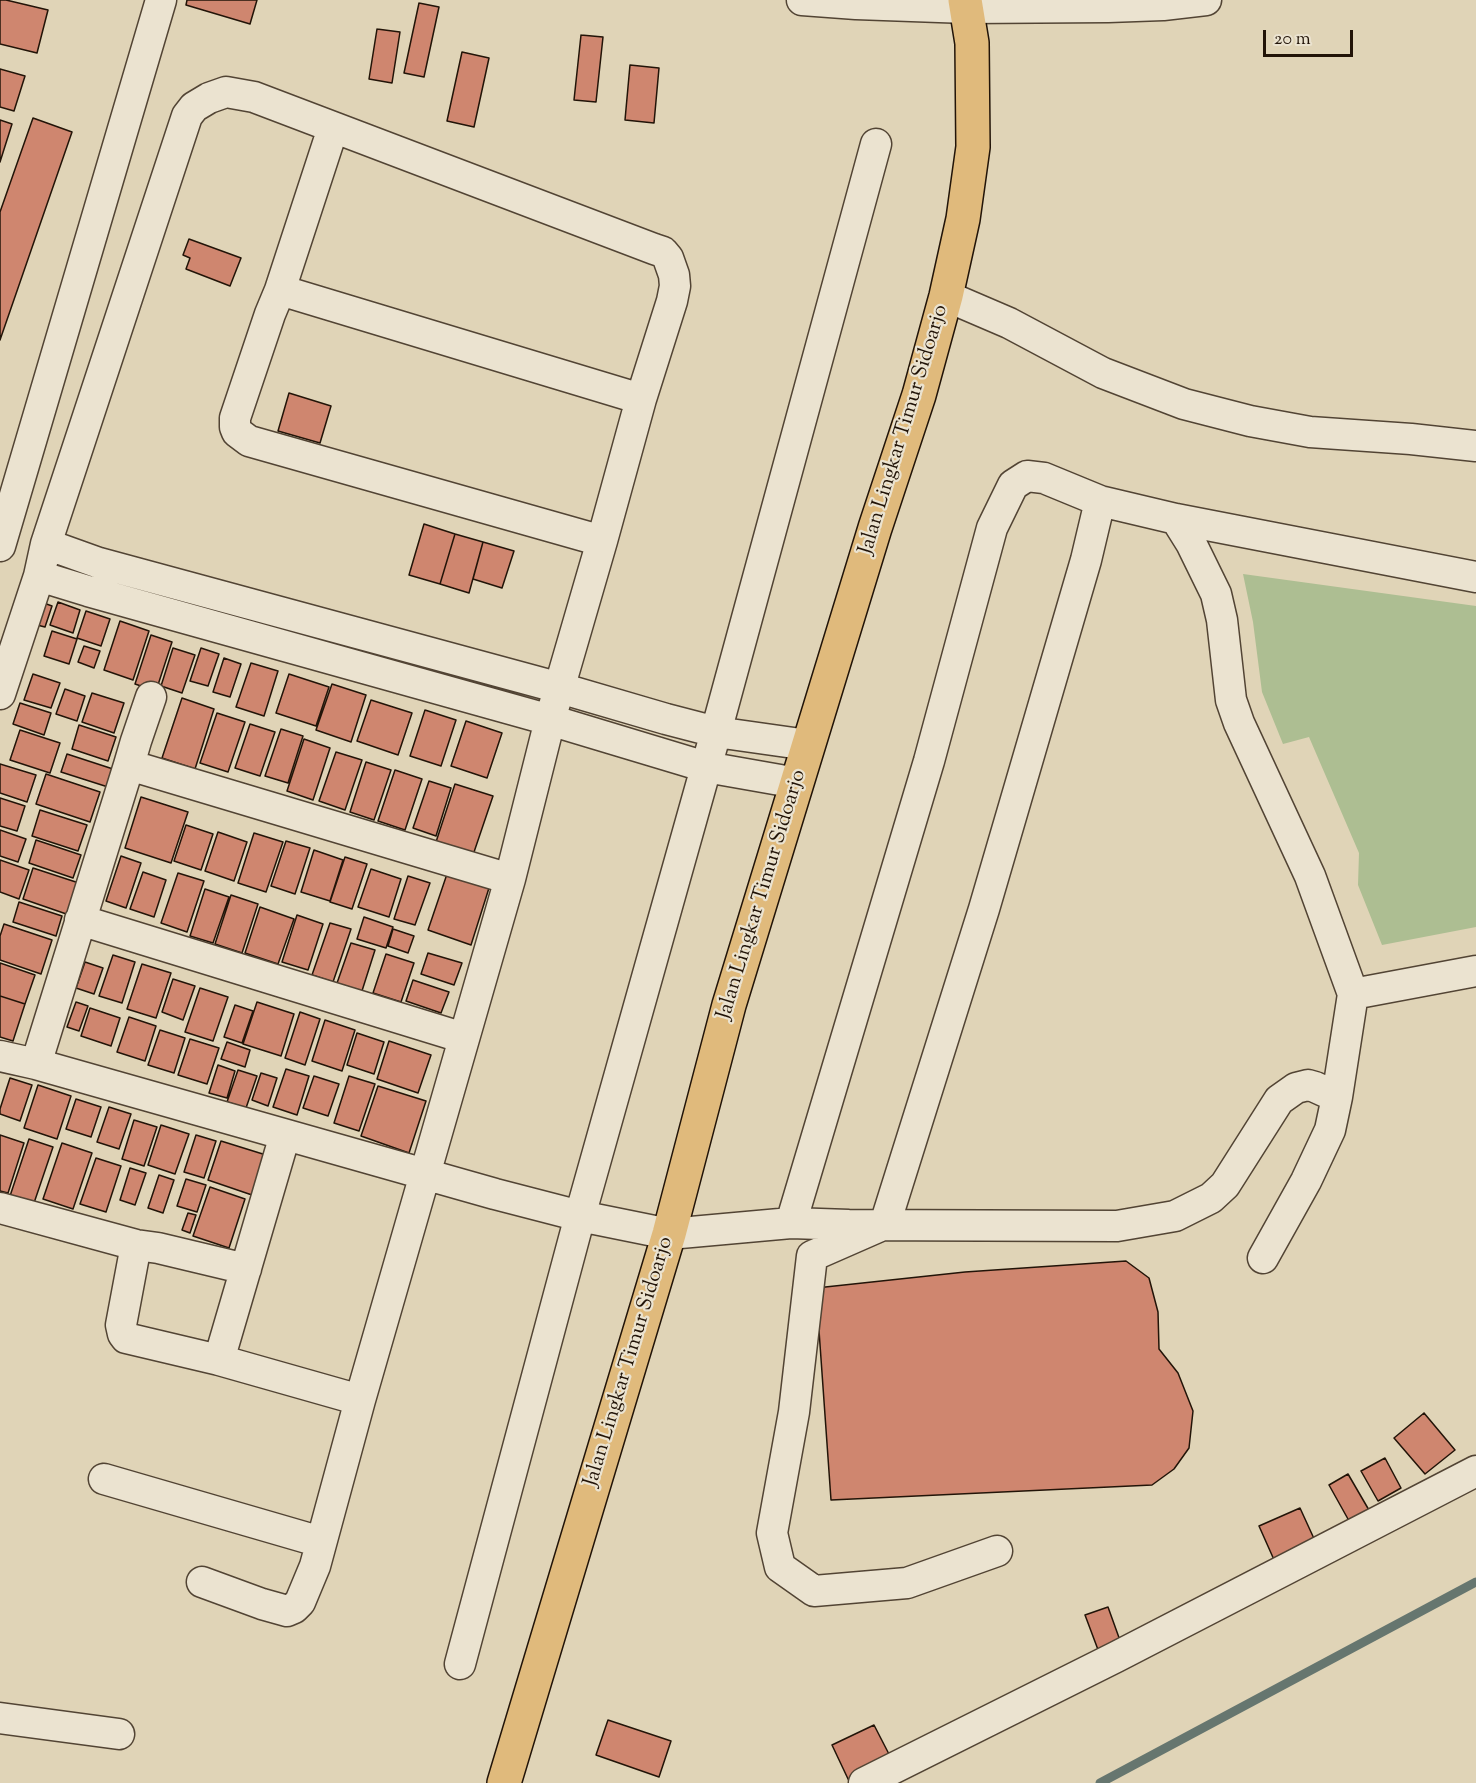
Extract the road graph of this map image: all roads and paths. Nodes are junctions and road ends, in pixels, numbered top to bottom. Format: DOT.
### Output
graph roads {
  1 [pos="161,0"];
  2 [pos="802,0"];
  3 [pos="1206,0"];
  4 [pos="966,4"];
  5 [pos="333,128"];
  6 [pos="876,144"];
  7 [pos="280,290"];
  8 [pos="946,296"];
  9 [pos="640,399"];
  10 [pos="1476,446"];
  11 [pos="1101,501"];
  12 [pos="1176,519"];
  13 [pos="602,541"];
  14 [pos="46,544"];
  15 [pos="0,546"];
  16 [pos="99,563"];
  17 [pos="39,576"];
  18 [pos="1476,578"];
  19 [pos="88,591"];
  20 [pos="294,616"];
  21 [pos="286,646"];
  22 [pos="560,688"];
  23 [pos="0,694"];
  24 [pos="152,697"];
  25 [pos="550,720"];
  26 [pos="716,732"];
  27 [pos="808,745"];
  28 [pos="129,765"];
  29 [pos="706,767"];
  30 [pos="797,783"];
  31 [pos="510,879"];
  32 [pos="80,920"];
  33 [pos="1476,971"];
  34 [pos="1353,994"];
  35 [pos="464,1038"];
  36 [pos="0,1056"];
  37 [pos="36,1065"];
  38 [pos="1336,1097"];
  39 [pos="285,1136"];
  40 [pos="425,1175"];
  41 [pos="0,1208"];
  42 [pos="580,1216"];
  43 [pos="791,1223"];
  44 [pos="885,1224"];
  45 [pos="669,1234"];
  46 [pos="136,1245"];
  47 [pos="1263,1258"];
  48 [pos="246,1269"];
  49 [pos="219,1360"];
  50 [pos="360,1400"];
  51 [pos="1476,1471"];
  52 [pos="104,1479"];
  53 [pos="321,1542"];
  54 [pos="997,1551"];
  55 [pos="202,1582"];
  56 [pos="459,1664"];
  57 [pos="0,1718"];
  58 [pos="119,1734"];
  59 [pos="504,1783"];
  60 [pos="864,1783"];
  1 -- 15 [label="street"];
  2 -- 4 [label="street"];
  3 -- 4 [label="street"];
  4 -- 8 [label="main road, Jalan Lingkar Timur Sidoarjo"];
  5 -- 7 [label="street"];
  5 -- 9 [label="street"];
  5 -- 14 [label="street"];
  6 -- 26 [label="street"];
  7 -- 9 [label="street"];
  7 -- 13 [label="street"];
  8 -- 10 [label="street"];
  8 -- 27 [label="main road, Jalan Lingkar Timur Sidoarjo"];
  9 -- 13 [label="street"];
  11 -- 12 [label="street"];
  11 -- 43 [label="street"];
  11 -- 44 [label="street"];
  12 -- 18 [label="street"];
  12 -- 34 [label="street"];
  13 -- 22 [label="street"];
  14 -- 16 [label="street"];
  14 -- 17 [label="street"];
  16 -- 19 [label="street"];
  16 -- 20 [label="street"];
  17 -- 19 [label="street"];
  17 -- 23 [label="street"];
  19 -- 21 [label="street"];
  20 -- 21 [label="street"];
  20 -- 22 [label="street"];
  21 -- 25 [label="street"];
  22 -- 25 [label="street"];
  22 -- 26 [label="street"];
  24 -- 28 [label="street"];
  25 -- 29 [label="street"];
  25 -- 31 [label="street"];
  26 -- 27 [label="street"];
  26 -- 29 [label="street"];
  27 -- 30 [label="main road, Jalan Lingkar Timur Sidoarjo"];
  28 -- 31 [label="street"];
  28 -- 32 [label="street"];
  29 -- 30 [label="street"];
  29 -- 42 [label="street"];
  30 -- 45 [label="main road, Jalan Lingkar Timur Sidoarjo"];
  31 -- 35 [label="street"];
  32 -- 35 [label="street"];
  32 -- 37 [label="street"];
  33 -- 34 [label="street"];
  34 -- 38 [label="street"];
  35 -- 40 [label="street"];
  36 -- 37 [label="street"];
  37 -- 39 [label="street"];
  38 -- 44 [label="street"];
  38 -- 47 [label="street"];
  39 -- 40 [label="street"];
  39 -- 48 [label="street"];
  40 -- 42 [label="street"];
  40 -- 50 [label="street"];
  41 -- 46 [label="street"];
  42 -- 45 [label="street"];
  42 -- 56 [label="street"];
  43 -- 44 [label="street"];
  43 -- 45 [label="street"];
  44 -- 54 [label="street"];
  45 -- 59 [label="main road, Jalan Lingkar Timur Sidoarjo"];
  46 -- 48 [label="street"];
  46 -- 49 [label="street"];
  48 -- 49 [label="street"];
  49 -- 50 [label="street"];
  50 -- 53 [label="street"];
  51 -- 60 [label="street"];
  52 -- 53 [label="street"];
  53 -- 55 [label="street"];
  57 -- 58 [label="street"];
}
